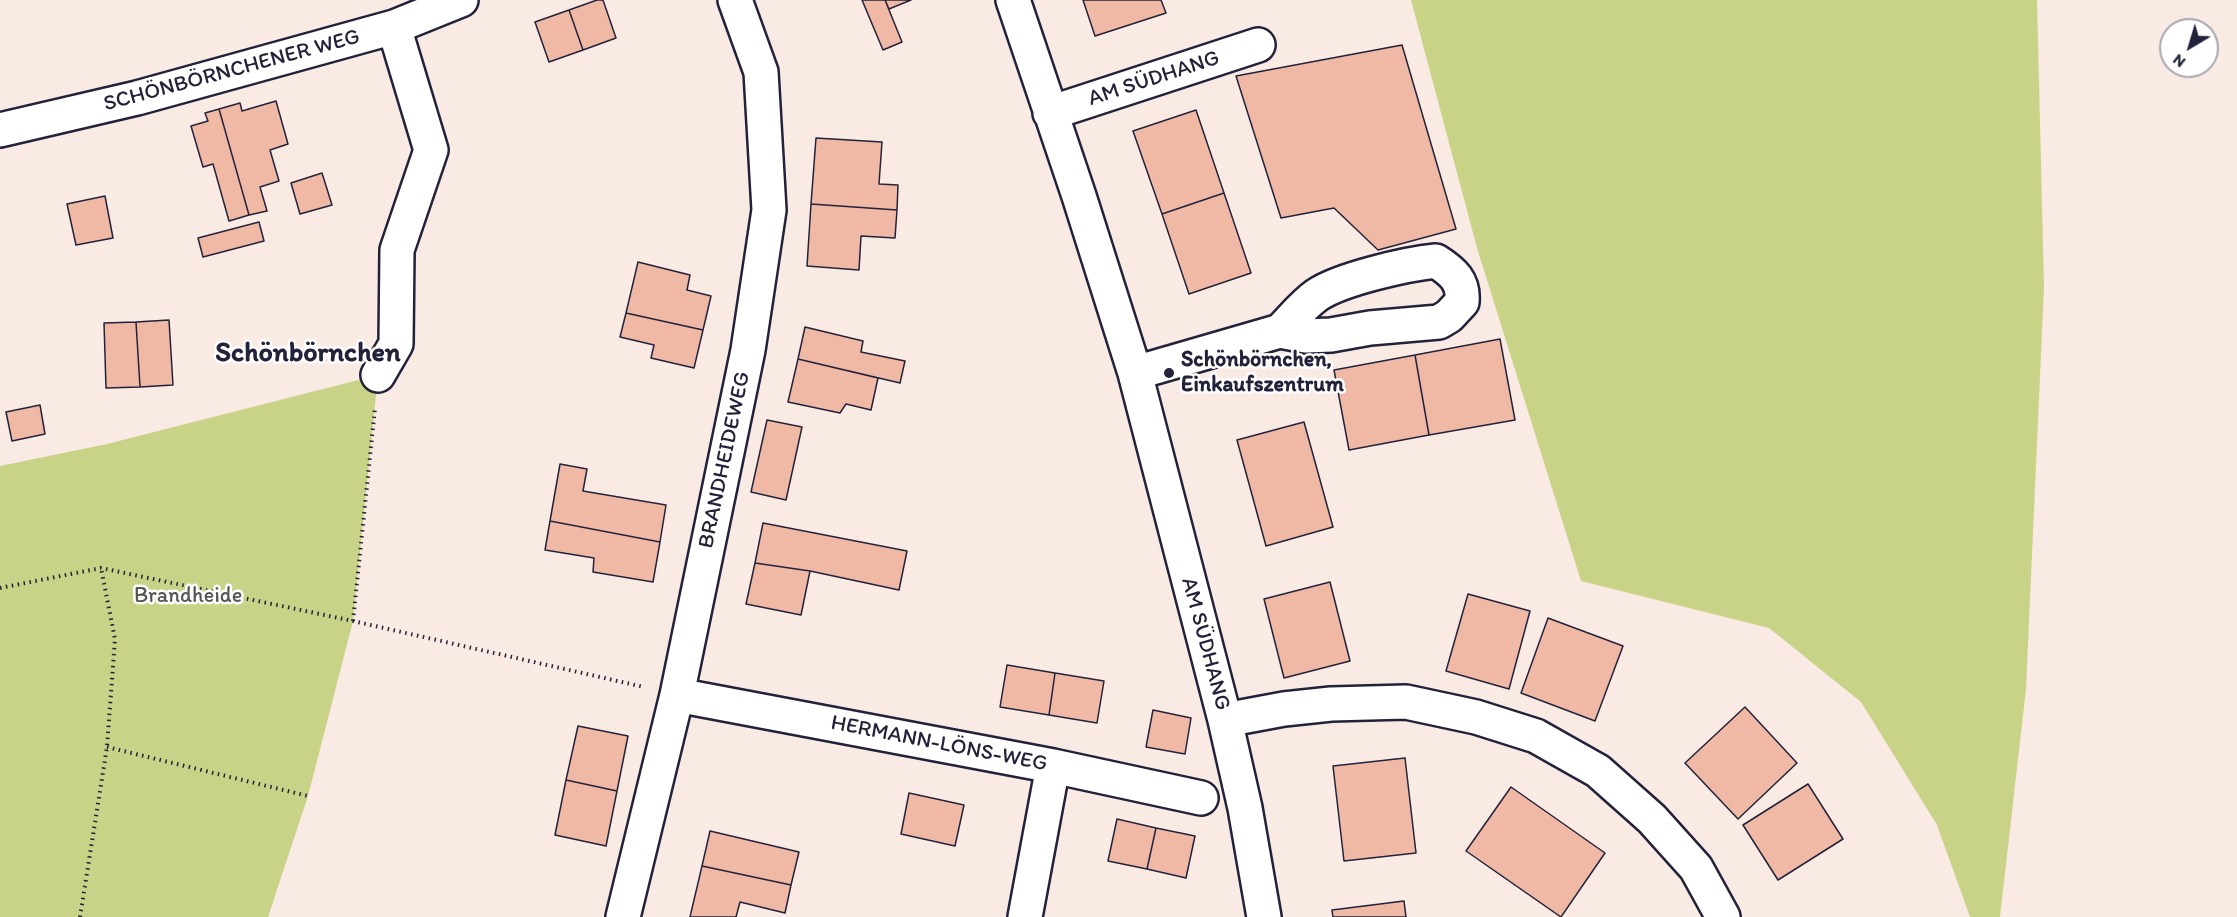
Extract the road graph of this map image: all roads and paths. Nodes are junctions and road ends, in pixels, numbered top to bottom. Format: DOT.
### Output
graph roads {
  1 [pos="461,0"];
  2 [pos="735,0"];
  3 [pos="1013,0"];
  4 [pos="394,27"];
  5 [pos="1258,45"];
  6 [pos="1050,113"];
  7 [pos="0,130"];
  8 [pos="1280,331"];
  9 [pos="1135,373"];
  10 [pos="378,375"];
  11 [pos="101,568"];
  12 [pos="0,588"];
  13 [pos="353,621"];
  14 [pos="677,695"];
  15 [pos="1225,720"];
  16 [pos="107,747"];
  17 [pos="1053,766"];
  18 [pos="308,796"];
  19 [pos="1201,798"];
  20 [pos="80,917"];
  21 [pos="623,917"];
  22 [pos="1025,917"];
  23 [pos="1264,917"];
  24 [pos="1723,917"];
  1 -- 4 [label="street, SCHÖNBÖRNCHENER WEG"];
  2 -- 14 [label="street, BRANDHEIDEWEG"];
  3 -- 6 [label="street, AM SÜDHANG"];
  4 -- 7 [label="street, SCHÖNBÖRNCHENER WEG"];
  4 -- 10 [label="street"];
  5 -- 6 [label="street, AM SÜDHANG"];
  6 -- 9 [label="street, AM SÜDHANG"];
  8 -- 8 [label="street"];
  8 -- 9 [label="street"];
  9 -- 15 [label="street, AM SÜDHANG"];
  10 -- 13 [label="path"];
  11 -- 12 [label="path"];
  11 -- 13 [label="path"];
  11 -- 16 [label="path"];
  13 -- 14 [label="path"];
  14 -- 17 [label="street, HERMANN-LÖNS-WEG"];
  14 -- 21 [label="street, BRANDHEIDEWEG"];
  15 -- 23 [label="street, AM SÜDHANG"];
  15 -- 24 [label="street"];
  16 -- 18 [label="path"];
  16 -- 20 [label="path"];
  17 -- 19 [label="street, HERMANN-LÖNS-WEG"];
  17 -- 22 [label="street"];
}
